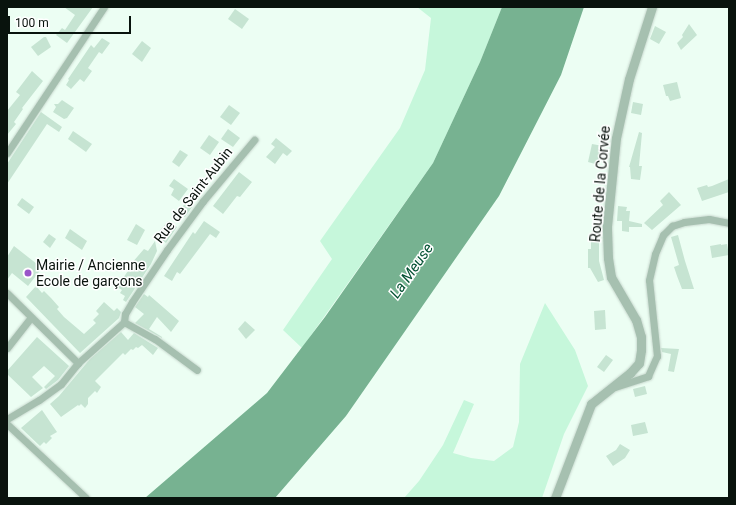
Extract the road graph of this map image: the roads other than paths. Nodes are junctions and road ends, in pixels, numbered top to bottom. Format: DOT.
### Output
graph roads {
  1 [pos="104,7"];
  2 [pos="652,7"];
  3 [pos="254,140"];
  4 [pos="7,153"];
  5 [pos="729,223"];
  6 [pos="7,294"];
  7 [pos="31,317"];
  8 [pos="124,322"];
  9 [pos="7,348"];
  10 [pos="78,363"];
  11 [pos="197,370"];
  12 [pos="609,388"];
  13 [pos="7,419"];
  14 [pos="7,424"];
  15 [pos="86,498"];
  16 [pos="555,498"];
  1 -- 4 [label="street"];
  2 -- 12 [label="street, Route de la Corvée"];
  3 -- 8 [label="street, Rue de Saint-Aubin"];
  5 -- 12 [label="street"];
  6 -- 7 [label="street"];
  7 -- 9 [label="street"];
  7 -- 10 [label="street"];
  8 -- 10 [label="street, Rue de Saint-Aubin"];
  8 -- 11 [label="street"];
  10 -- 13 [label="street, Rue de Saint-Aubin"];
  12 -- 16 [label="street, Route de la Corvée"];
  14 -- 15 [label="street"];
}
